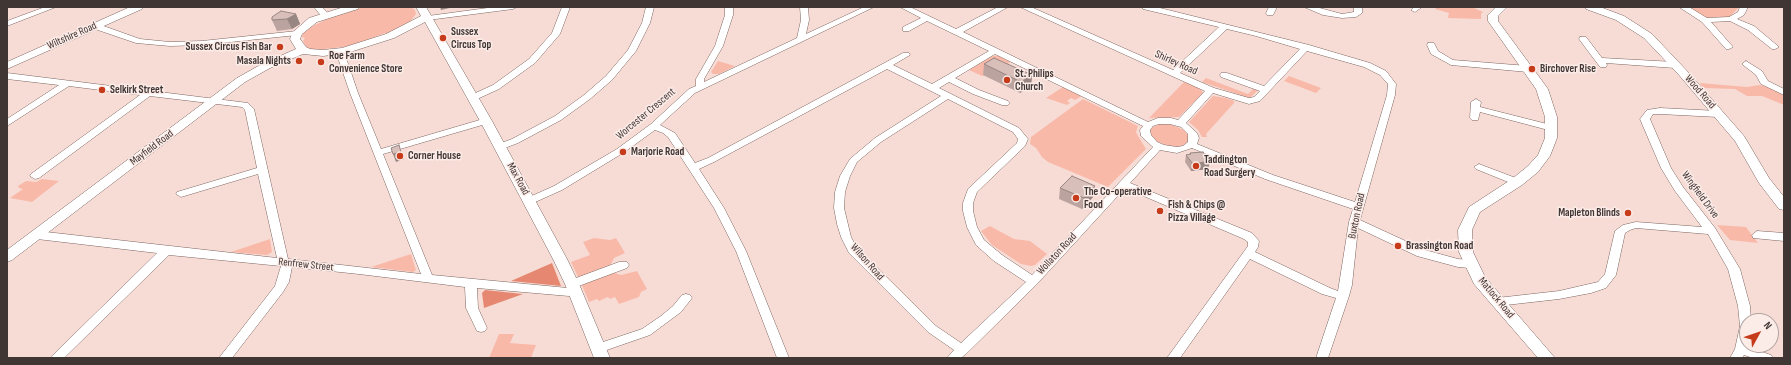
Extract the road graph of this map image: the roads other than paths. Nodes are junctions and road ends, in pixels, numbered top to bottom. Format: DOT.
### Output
graph roads {
  1 [pos="52,7"];
  2 [pos="138,7"];
  3 [pos="354,7"];
  4 [pos="513,7"];
  5 [pos="566,7"];
  6 [pos="650,7"];
  7 [pos="729,7"];
  8 [pos="804,7"];
  9 [pos="870,7"];
  10 [pos="904,7"];
  11 [pos="1004,7"];
  12 [pos="1024,7"];
  13 [pos="1146,7"];
  14 [pos="1308,7"];
  15 [pos="1358,7"];
  16 [pos="1502,7"];
  17 [pos="1590,7"];
  18 [pos="1683,7"];
  19 [pos="1744,7"];
  20 [pos="321,11"];
  21 [pos="425,14"];
  22 [pos="927,18"];
  23 [pos="1731,19"];
  24 [pos="1705,20"];
  25 [pos="7,24"];
  26 [pos="95,26"];
  27 [pos="1225,26"];
  28 [pos="906,29"];
  29 [pos="957,32"];
  30 [pos="297,33"];
  31 [pos="801,39"];
  32 [pos="1583,39"];
  33 [pos="1431,45"];
  34 [pos="1306,47"];
  35 [pos="1729,47"];
  36 [pos="1776,47"];
  37 [pos="303,50"];
  38 [pos="995,51"];
  39 [pos="340,52"];
  40 [pos="906,55"];
  41 [pos="1746,64"];
  42 [pos="1675,65"];
  43 [pos="7,66"];
  44 [pos="886,66"];
  45 [pos="1528,69"];
  46 [pos="703,74"];
  47 [pos="1174,74"];
  48 [pos="1224,75"];
  49 [pos="7,76"];
  50 [pos="949,78"];
  51 [pos="718,79"];
  52 [pos="66,84"];
  53 [pos="701,87"];
  54 [pos="932,88"];
  55 [pos="1211,90"];
  56 [pos="1266,90"];
  57 [pos="1784,92"];
  58 [pos="148,93"];
  59 [pos="947,96"];
  60 [pos="472,98"];
  61 [pos="215,101"];
  62 [pos="1005,103"];
  63 [pos="1476,110"];
  64 [pos="1718,114"];
  65 [pos="486,121"];
  66 [pos="7,123"];
  67 [pos="1180,124"];
  68 [pos="1148,125"];
  69 [pos="654,126"];
  70 [pos="1552,128"];
  71 [pos="1192,145"];
  72 [pos="500,147"];
  73 [pos="1158,147"];
  74 [pos="378,153"];
  75 [pos="694,167"];
  76 [pos="262,169"];
  77 [pos="1478,169"];
  78 [pos="35,176"];
  79 [pos="1517,182"];
  80 [pos="1124,184"];
  81 [pos="181,194"];
  82 [pos="529,201"];
  83 [pos="1784,206"];
  84 [pos="1358,207"];
  85 [pos="1354,222"];
  86 [pos="1711,231"];
  87 [pos="37,235"];
  88 [pos="1758,235"];
  89 [pos="1784,237"];
  90 [pos="1251,250"];
  91 [pos="166,251"];
  92 [pos="7,257"];
  93 [pos="285,262"];
  94 [pos="1470,264"];
  95 [pos="623,265"];
  96 [pos="428,278"];
  97 [pos="1033,280"];
  98 [pos="471,284"];
  99 [pos="573,287"];
  100 [pos="1343,296"];
  101 [pos="686,298"];
  102 [pos="1497,302"];
  103 [pos="481,328"];
  104 [pos="963,350"];
  105 [pos="600,353"];
  106 [pos="1738,353"];
  107 [pos="56,358"];
  108 [pos="225,358"];
  109 [pos="783,358"];
  110 [pos="954,358"];
  111 [pos="1173,358"];
  112 [pos="1322,358"];
  113 [pos="1547,358"];
  114 [pos="1767,358"];
  1 -- 25 [label="street"];
  2 -- 26 [label="street, Wiltshire Road"];
  3 -- 20 [label="street"];
  4 -- 21 [label="street"];
  5 -- 60 [label="street"];
  6 -- 72 [label="street"];
  7 -- 46 [label="street"];
  8 -- 31 [label="street"];
  9 -- 31 [label="street, Worcester Crescent"];
  10 -- 22 [label="street"];
  11 -- 29 [label="street"];
  12 -- 47 [label="street, Shirley Road"];
  13 -- 27 [label="street"];
  14 -- 15 [label="street"];
  16 -- 45 [label="street, Matlock Road"];
  17 -- 42 [label="street, Wood Road"];
  18 -- 24 [label="street"];
  19 -- 23 [label="street"];
  20 -- 30 [label="street"];
  21 -- 39 [label="street"];
  21 -- 60 [label="street, Max Road"];
  22 -- 28 [label="street"];
  22 -- 29 [label="street"];
  23 -- 24 [label="street"];
  23 -- 36 [label="street"];
  24 -- 35 [label="street"];
  26 -- 30 [label="street"];
  26 -- 43 [label="street, Wiltshire Road"];
  27 -- 34 [label="street"];
  27 -- 47 [label="street"];
  29 -- 38 [label="street"];
  30 -- 37 [label="street"];
  31 -- 51 [label="street, Worcester Crescent"];
  32 -- 42 [label="street"];
  33 -- 45 [label="street"];
  34 -- 56 [label="street, Shirley Road"];
  34 -- 84 [label="street, Buxton Road"];
  37 -- 39 [label="street"];
  37 -- 61 [label="street, Mayfield Road"];
  38 -- 50 [label="street"];
  38 -- 68 [label="street"];
  39 -- 74 [label="street"];
  40 -- 44 [label="street"];
  41 -- 57 [label="street"];
  42 -- 64 [label="street, Wood Road"];
  44 -- 54 [label="street"];
  44 -- 75 [label="street"];
  45 -- 70 [label="street, Matlock Road"];
  46 -- 51 [label="street"];
  46 -- 53 [label="street"];
  47 -- 55 [label="street, Shirley Road"];
  48 -- 56 [label="street"];
  49 -- 52 [label="street"];
  50 -- 54 [label="street"];
  50 -- 62 [label="street"];
  51 -- 53 [label="street, Worcester Crescent"];
  52 -- 58 [label="street"];
  52 -- 66 [label="street"];
  53 -- 69 [label="street, Worcester Crescent"];
  54 -- 59 [label="street"];
  55 -- 56 [label="street, Shirley Road"];
  55 -- 67 [label="street"];
  58 -- 61 [label="street"];
  58 -- 78 [label="street"];
  59 -- 97 [label="street"];
  59 -- 104 [label="street, Wilson Road"];
  60 -- 65 [label="street, Max Road"];
  61 -- 76 [label="street"];
  61 -- 87 [label="street, Mayfield Road"];
  63 -- 70 [label="street"];
  64 -- 83 [label="street, Wood Road"];
  64 -- 86 [label="street, Wingfield Drive"];
  65 -- 72 [label="street, Max Road"];
  65 -- 74 [label="street"];
  67 -- 68 [label="street"];
  67 -- 71 [label="street"];
  68 -- 73 [label="street"];
  69 -- 75 [label="street"];
  69 -- 82 [label="street, Worcester Crescent"];
  70 -- 79 [label="street, Matlock Road"];
  71 -- 73 [label="street"];
  71 -- 84 [label="street"];
  72 -- 82 [label="street, Max Road"];
  73 -- 80 [label="street, Wollaton Road"];
  74 -- 96 [label="street"];
  75 -- 109 [label="street"];
  76 -- 81 [label="street"];
  76 -- 93 [label="street"];
  77 -- 79 [label="street"];
  79 -- 94 [label="street, Matlock Road"];
  80 -- 90 [label="street"];
  80 -- 97 [label="street, Wollaton Road"];
  82 -- 99 [label="street, Max Road"];
  84 -- 85 [label="street, Buxton Road"];
  85 -- 94 [label="street"];
  85 -- 100 [label="street, Buxton Road"];
  86 -- 102 [label="street"];
  86 -- 106 [label="street, Wingfield Drive"];
  87 -- 91 [label="street, Renfrew Street"];
  87 -- 92 [label="street, Mayfield Road"];
  88 -- 89 [label="street"];
  90 -- 100 [label="street"];
  90 -- 111 [label="street"];
  91 -- 93 [label="street, Renfrew Street"];
  91 -- 107 [label="street"];
  93 -- 96 [label="street, Renfrew Street"];
  93 -- 108 [label="street"];
  94 -- 102 [label="street, Matlock Road"];
  95 -- 99 [label="street, Renfrew Street"];
  96 -- 98 [label="street, Renfrew Street"];
  97 -- 104 [label="street, Wollaton Road"];
  98 -- 99 [label="street, Renfrew Street"];
  98 -- 103 [label="street"];
  99 -- 105 [label="street, Max Road"];
  100 -- 112 [label="street, Buxton Road"];
  101 -- 105 [label="street"];
  102 -- 113 [label="street, Matlock Road"];
  104 -- 110 [label="street, Wollaton Road"];
  106 -- 114 [label="street"];
}
